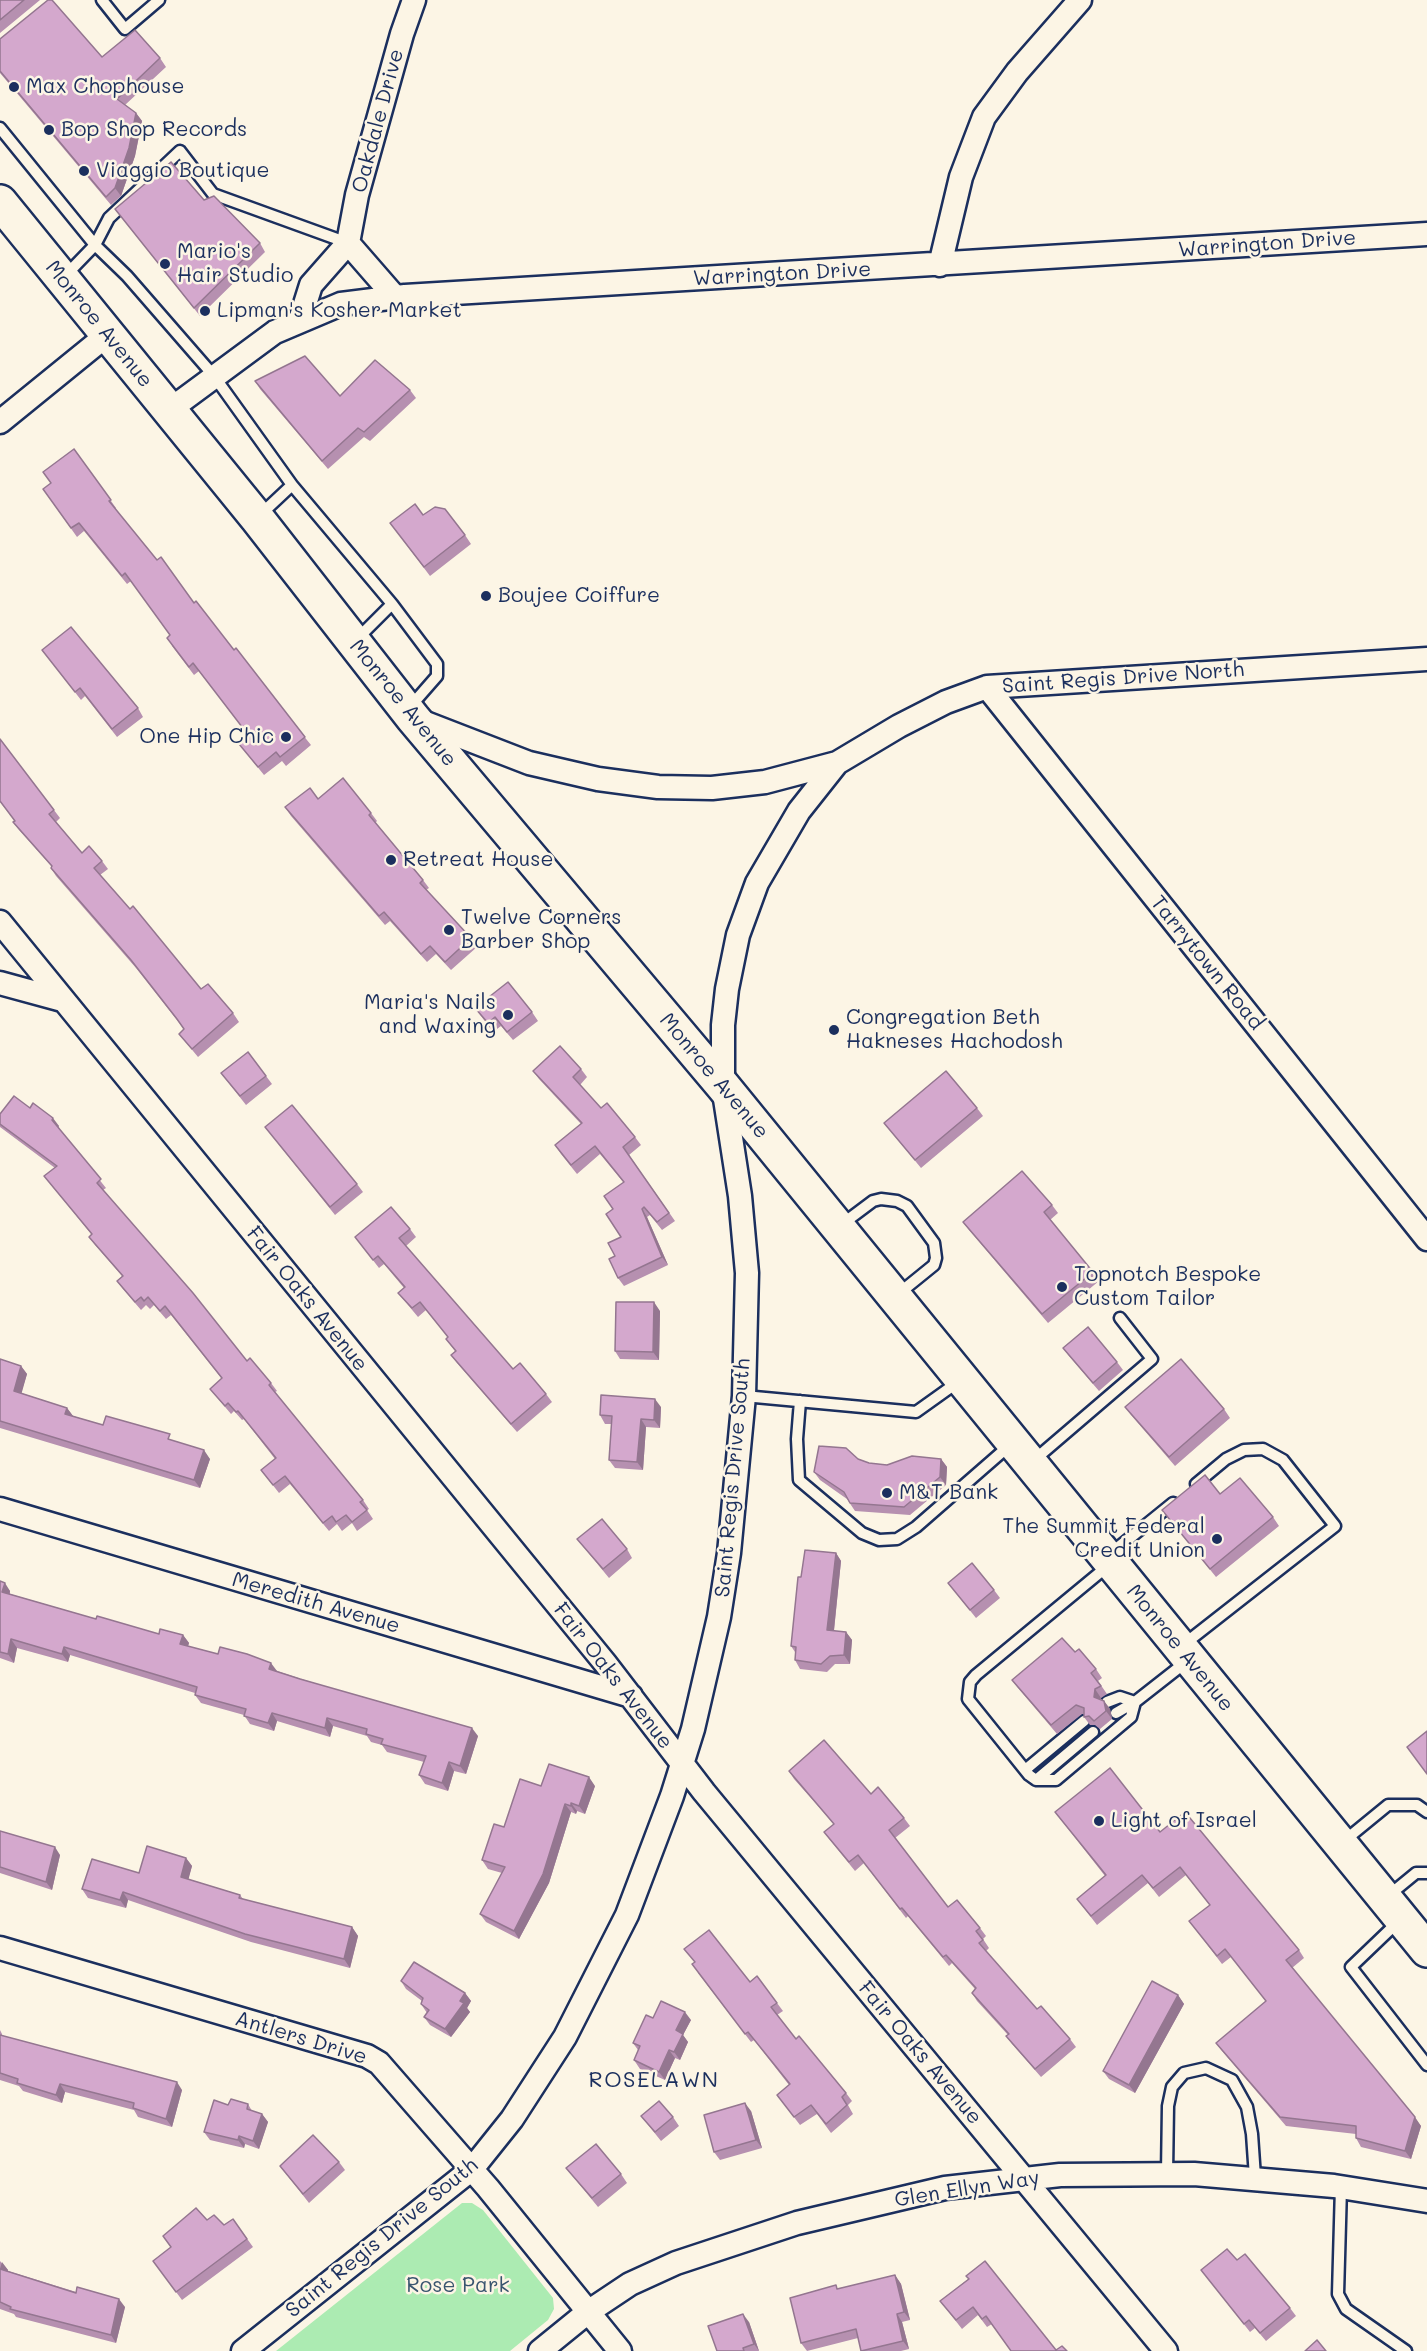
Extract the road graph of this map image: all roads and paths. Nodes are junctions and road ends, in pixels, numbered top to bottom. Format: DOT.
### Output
graph roads {
  1 [pos="102,0"];
  2 [pos="159,0"];
  3 [pos="414,0"];
  4 [pos="1080,0"];
  5 [pos="0,128"];
  6 [pos="0,202"];
  7 [pos="1427,234"];
  8 [pos="348,243"];
  9 [pos="94,245"];
  10 [pos="940,265"];
  11 [pos="63,278"];
  12 [pos="395,297"];
  13 [pos="300,320"];
  14 [pos="107,335"];
  15 [pos="214,376"];
  16 [pos="168,411"];
  17 [pos="0,423"];
  18 [pos="292,484"];
  19 [pos="257,518"];
  20 [pos="392,604"];
  21 [pos="354,642"];
  22 [pos="1427,659"];
  23 [pos="987,687"];
  24 [pos="410,714"];
  25 [pos="837,763"];
  26 [pos="0,922"];
  27 [pos="0,983"];
  28 [pos="62,1000"];
  29 [pos="723,1086"];
  30 [pos="838,1227"];
  31 [pos="1427,1239"];
  32 [pos="895,1297"];
  33 [pos="1120,1318"];
  34 [pos="962,1379"];
  35 [pos="744,1396"];
  36 [pos="800,1401"];
  37 [pos="1022,1453"];
  38 [pos="0,1509"];
  39 [pos="1109,1560"];
  40 [pos="1185,1653"];
  41 [pos="632,1696"];
  42 [pos="1107,1702"];
  43 [pos="1136,1702"];
  44 [pos="1116,1713"];
  45 [pos="1084,1721"];
  46 [pos="1093,1732"];
  47 [pos="682,1764"];
  48 [pos="1025,1770"];
  49 [pos="1036,1780"];
  50 [pos="1427,1812"];
  51 [pos="1340,1845"];
  52 [pos="1427,1874"];
  53 [pos="1392,1910"];
  54 [pos="0,1948"];
  55 [pos="1427,1950"];
  56 [pos="1427,2065"];
  57 [pos="472,2169"];
  58 [pos="1167,2173"];
  59 [pos="1255,2177"];
  60 [pos="1024,2178"];
  61 [pos="1341,2187"];
  62 [pos="1427,2202"];
  63 [pos="588,2312"];
  64 [pos="243,2351"];
  65 [pos="540,2351"];
  66 [pos="620,2351"];
  67 [pos="1166,2351"];
  68 [pos="1406,2351"];
  1 -- 2 [label="lane"];
  3 -- 8 [label="street, Oakdale Drive"];
  4 -- 10 [label="street"];
  5 -- 9 [label="lane"];
  6 -- 11 [label="main road, Monroe Avenue"];
  7 -- 10 [label="street, Warrington Drive"];
  8 -- 9 [label="lane"];
  8 -- 12 [label="street"];
  8 -- 13 [label="street"];
  9 -- 11 [label="lane"];
  9 -- 15 [label="lane"];
  10 -- 12 [label="street, Warrington Drive"];
  11 -- 14 [label="main road, Monroe Avenue"];
  12 -- 13 [label="street, Warrington Drive"];
  13 -- 15 [label="street, Warrington Drive"];
  14 -- 16 [label="main road, Monroe Avenue"];
  14 -- 17 [label="street"];
  15 -- 16 [label="street, Warrington Drive"];
  15 -- 18 [label="lane"];
  16 -- 19 [label="main road, Monroe Avenue"];
  18 -- 19 [label="lane"];
  18 -- 20 [label="lane"];
  19 -- 21 [label="main road, Monroe Avenue"];
  20 -- 21 [label="lane"];
  20 -- 24 [label="lane"];
  21 -- 24 [label="main road, Monroe Avenue"];
  22 -- 23 [label="street, Saint Regis Drive North"];
  23 -- 25 [label="street, Saint Regis Drive North"];
  23 -- 31 [label="street, Tarrytown Road"];
  24 -- 25 [label="street, Saint Regis Drive North"];
  24 -- 29 [label="main road, Monroe Avenue"];
  25 -- 29 [label="street, Saint Regis Drive North"];
  26 -- 28 [label="street, Fair Oaks Avenue"];
  27 -- 28 [label="street"];
  28 -- 41 [label="street, Fair Oaks Avenue"];
  29 -- 30 [label="main road, Monroe Avenue"];
  29 -- 35 [label="street, Saint Regis Drive South"];
  30 -- 32 [label="main road, Monroe Avenue"];
  30 -- 32 [label="lane"];
  32 -- 34 [label="main road, Monroe Avenue"];
  33 -- 37 [label="lane"];
  34 -- 36 [label="lane"];
  34 -- 37 [label="main road, Monroe Avenue"];
  35 -- 36 [label="lane"];
  35 -- 47 [label="street, Saint Regis Drive South"];
  36 -- 37 [label="lane"];
  37 -- 39 [label="main road, Monroe Avenue"];
  38 -- 41 [label="street, Meredith Avenue"];
  39 -- 40 [label="main road, Monroe Avenue"];
  39 -- 40 [label="lane"];
  39 -- 48 [label="lane"];
  40 -- 43 [label="lane"];
  40 -- 51 [label="main road, Monroe Avenue"];
  41 -- 47 [label="street, Fair Oaks Avenue"];
  42 -- 43 [label="lane"];
  43 -- 44 [label="lane"];
  43 -- 49 [label="lane"];
  45 -- 48 [label="lane"];
  46 -- 49 [label="lane"];
  47 -- 57 [label="street, Saint Regis Drive South"];
  47 -- 60 [label="street, Fair Oaks Avenue"];
  48 -- 49 [label="lane"];
  50 -- 51 [label="lane"];
  51 -- 53 [label="main road, Monroe Avenue"];
  52 -- 53 [label="lane"];
  53 -- 55 [label="main road, Monroe Avenue"];
  53 -- 56 [label="lane"];
  54 -- 57 [label="street, Antlers Drive"];
  57 -- 63 [label="street, Antlers Drive"];
  57 -- 64 [label="street, Saint Regis Drive South"];
  58 -- 59 [label="street, Glen Ellyn Way"];
  58 -- 59 [label="lane"];
  58 -- 60 [label="street, Glen Ellyn Way"];
  59 -- 61 [label="street, Glen Ellyn Way"];
  60 -- 63 [label="street, Glen Ellyn Way"];
  60 -- 67 [label="street, Fair Oaks Avenue"];
  61 -- 62 [label="street, Glen Ellyn Way"];
  61 -- 68 [label="lane"];
  63 -- 65 [label="street, Glen Ellyn Way"];
  63 -- 66 [label="street, Antlers Drive"];
}
